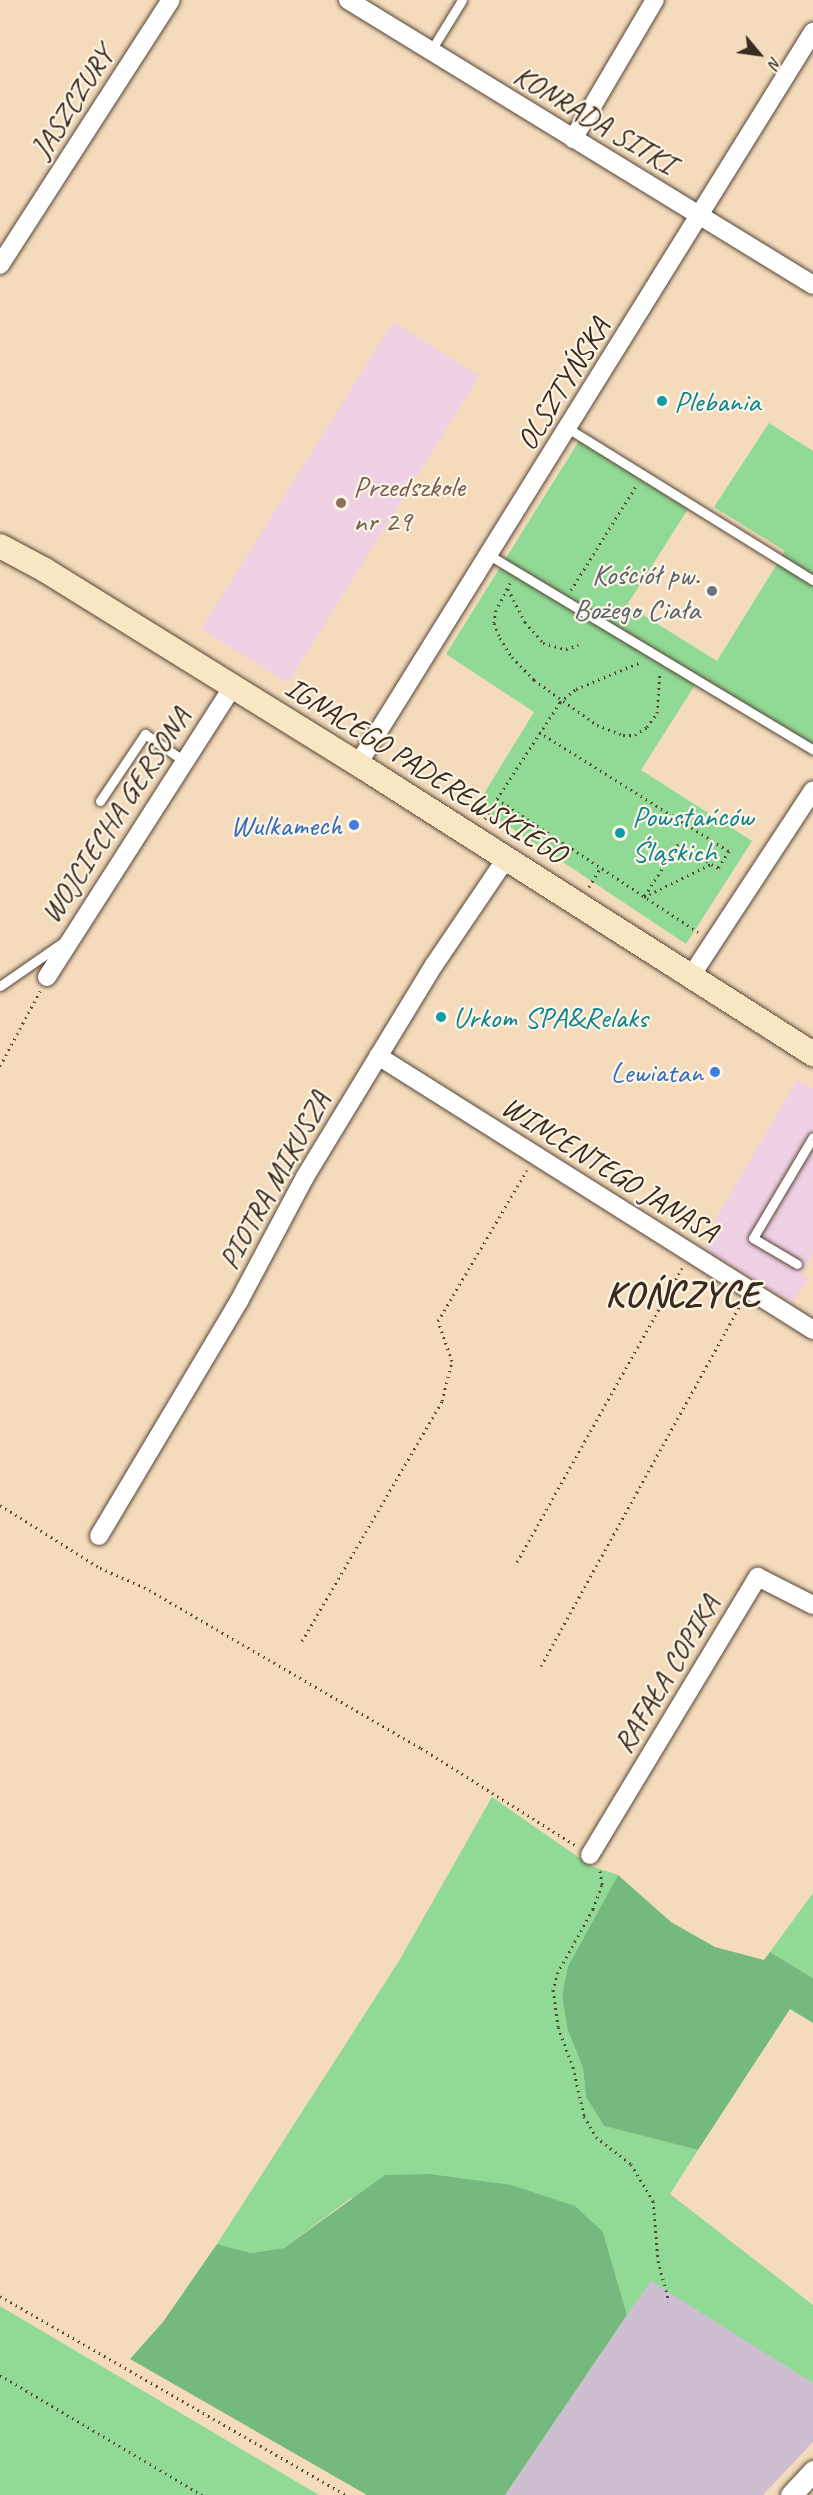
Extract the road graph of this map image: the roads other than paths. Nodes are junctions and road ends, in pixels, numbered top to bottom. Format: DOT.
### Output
graph roads {
  1 [pos="171,0"];
  2 [pos="348,0"];
  3 [pos="462,0"];
  4 [pos="656,0"];
  5 [pos="813,32"];
  6 [pos="430,52"];
  7 [pos="573,139"];
  8 [pos="699,216"];
  9 [pos="0,265"];
  10 [pos="813,285"];
  11 [pos="569,429"];
  12 [pos="0,546"];
  13 [pos="489,555"];
  14 [pos="813,580"];
  15 [pos="233,686"];
  16 [pos="813,750"];
  17 [pos="184,761"];
  18 [pos="358,764"];
  19 [pos="813,790"];
  20 [pos="100,801"];
  21 [pos="507,857"];
  22 [pos="69,939"];
  23 [pos="691,976"];
  24 [pos="47,977"];
  25 [pos="0,986"];
  26 [pos="813,1054"];
  27 [pos="378,1056"];
  28 [pos="813,1137"];
  29 [pos="797,1264"];
  30 [pos="813,1330"];
  31 [pos="99,1536"];
  32 [pos="813,1605"];
  33 [pos="590,1855"];
  34 [pos="813,2472"];
  35 [pos="790,2495"];
  1 -- 9 [label="street, JASZCZURY"];
  2 -- 6 [label="street, KONRADA SITKI"];
  3 -- 6 [label="lane"];
  4 -- 7 [label="street"];
  5 -- 8 [label="street, OLSZTYŃSKA"];
  6 -- 7 [label="street, KONRADA SITKI"];
  7 -- 8 [label="street, KONRADA SITKI"];
  8 -- 10 [label="street, KONRADA SITKI"];
  8 -- 11 [label="street, OLSZTYŃSKA"];
  11 -- 13 [label="street, OLSZTYŃSKA"];
  11 -- 14 [label="lane"];
  12 -- 15 [label="main road, IGNACEGO PADEREWSKIEGO"];
  13 -- 16 [label="lane"];
  13 -- 18 [label="street, OLSZTYŃSKA"];
  15 -- 17 [label="street, WOJCIECHA GERSONA"];
  15 -- 18 [label="main road, IGNACEGO PADEREWSKIEGO"];
  17 -- 20 [label="lane"];
  17 -- 22 [label="street, WOJCIECHA GERSONA"];
  18 -- 21 [label="main road, IGNACEGO PADEREWSKIEGO"];
  19 -- 23 [label="street"];
  21 -- 23 [label="main road, IGNACEGO PADEREWSKIEGO"];
  21 -- 27 [label="street, PIOTRA MIKUSZA"];
  22 -- 24 [label="street, WOJCIECHA GERSONA"];
  22 -- 25 [label="lane"];
  23 -- 26 [label="main road, IGNACEGO PADEREWSKIEGO"];
  27 -- 30 [label="street, WINCENTEGO JANASA"];
  27 -- 31 [label="street, PIOTRA MIKUSZA"];
  28 -- 29 [label="lane"];
  32 -- 33 [label="street, RAFAŁA COPIKA"];
  34 -- 35 [label="street"];
}
